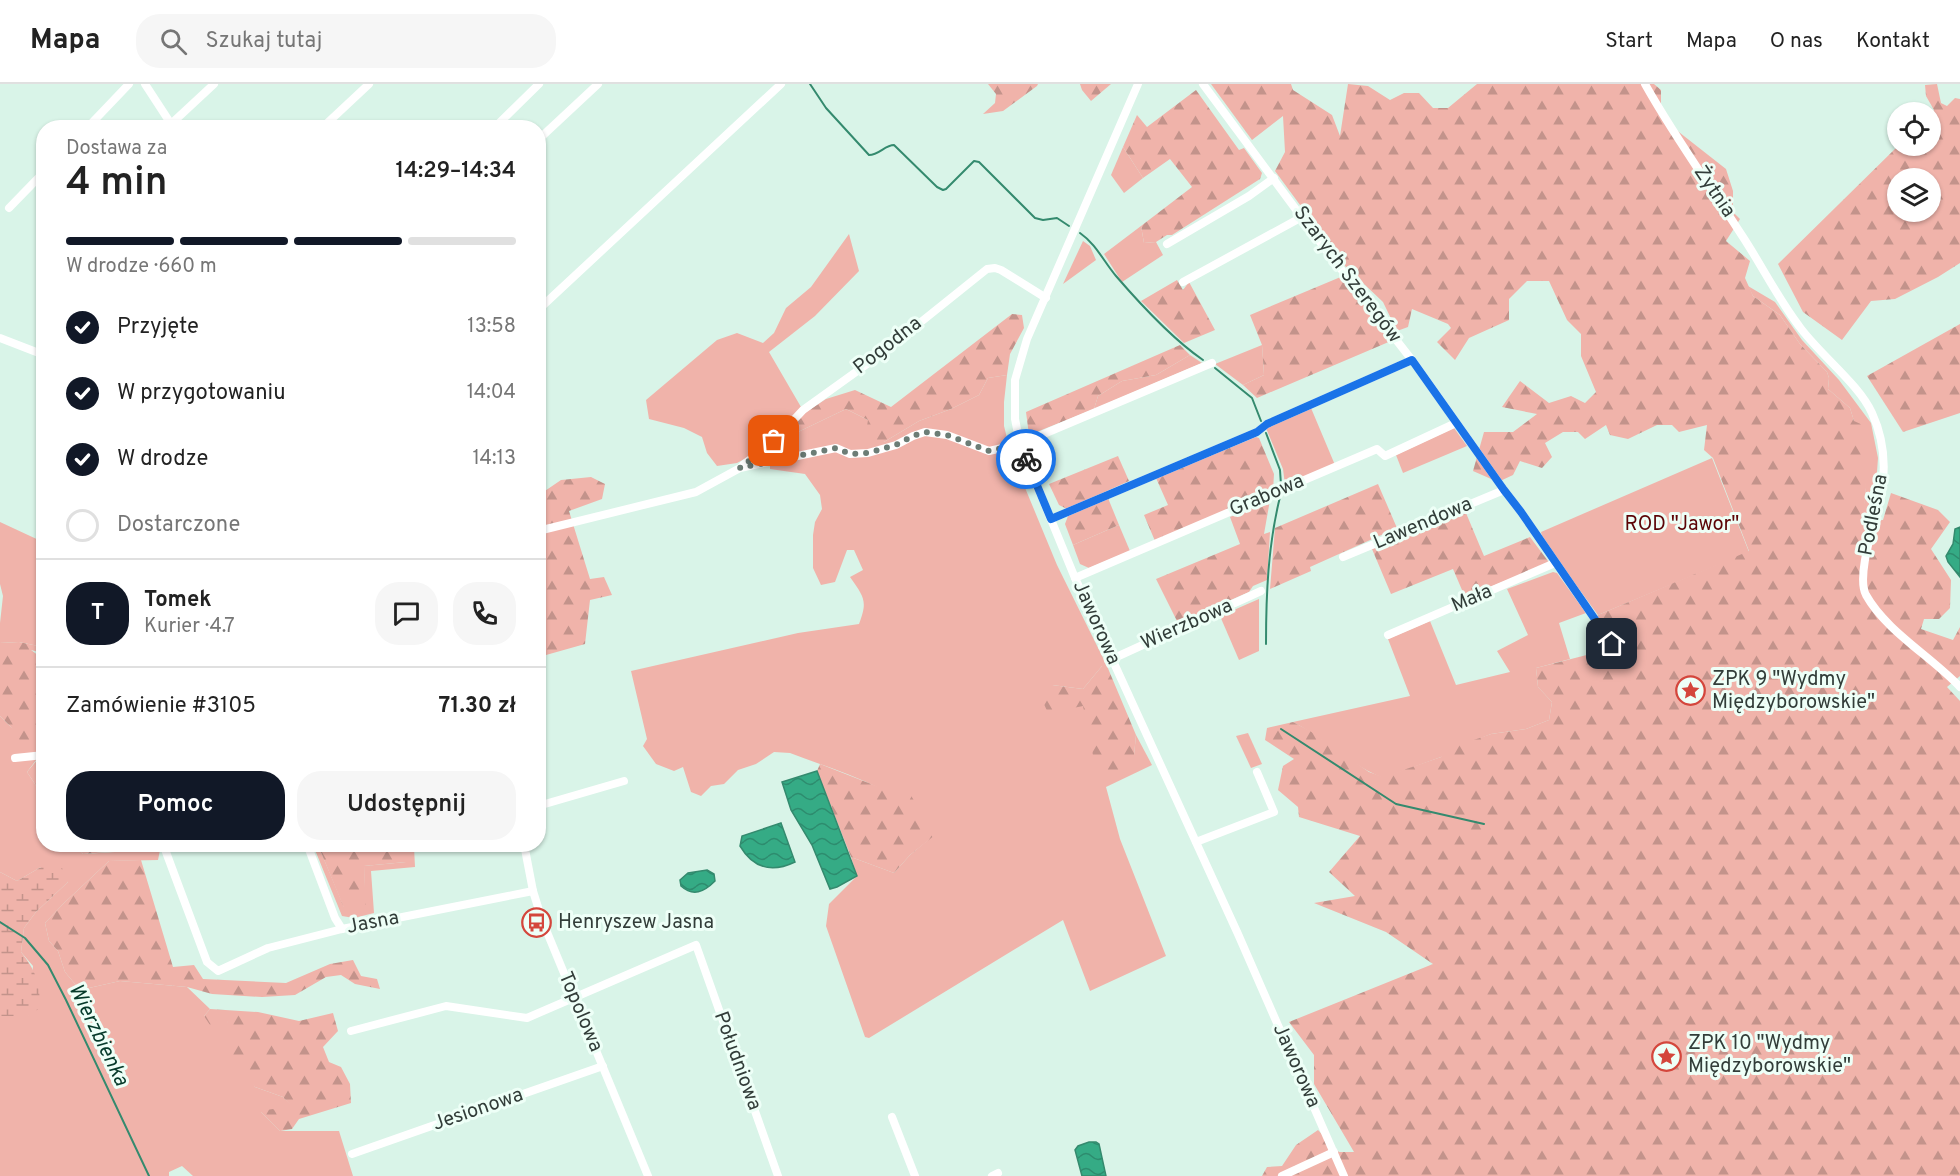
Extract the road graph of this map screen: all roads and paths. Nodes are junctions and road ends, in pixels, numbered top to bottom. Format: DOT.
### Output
graph roads {
  1 [pos="129,84"];
  2 [pos="145,84"];
  3 [pos="214,84"];
  4 [pos="369,84"];
  5 [pos="539,84"];
  6 [pos="598,84"];
  7 [pos="782,84"];
  8 [pos="1138,84"];
  9 [pos="1203,84"];
  10 [pos="1646,84"];
  11 [pos="95,120"];
  12 [pos="168,120"];
  13 [pos="178,120"];
  14 [pos="331,120"];
  15 [pos="502,120"];
  16 [pos="546,133"];
  17 [pos="1274,178"];
  18 [pos="36,180"];
  19 [pos="9,208"];
  20 [pos="1302,217"];
  21 [pos="1167,244"];
  22 [pos="1183,282"];
  23 [pos="1046,298"];
  24 [pos="1781,300"];
  25 [pos="546,303"];
  26 [pos="0,338"];
  27 [pos="36,352"];
  28 [pos="1412,360"];
  29 [pos="1212,363"];
  30 [pos="1456,423"];
  31 [pos="1020,444"];
  32 [pos="740,468"];
  33 [pos="1504,490"];
  34 [pos="1051,519"];
  35 [pos="546,529"];
  36 [pos="1343,557"];
  37 [pos="1555,563"];
  38 [pos="1075,578"];
  39 [pos="1262,591"];
  40 [pos="1388,635"];
  41 [pos="1612,644"];
  42 [pos="1112,659"];
  43 [pos="1960,687"];
  44 [pos="36,756"];
  45 [pos="15,758"];
  46 [pos="1257,772"];
  47 [pos="624,781"];
  48 [pos="546,804"];
  49 [pos="1196,842"];
  50 [pos="166,852"];
  51 [pos="310,852"];
  52 [pos="526,852"];
  53 [pos="533,891"];
  54 [pos="342,929"];
  55 [pos="575,998"];
  56 [pos="351,1030"];
  57 [pos="603,1066"];
  58 [pos="892,1117"];
  59 [pos="1334,1152"];
  60 [pos="352,1154"];
  61 [pos="648,1176"];
  62 [pos="778,1176"];
  63 [pos="915,1176"];
  64 [pos="1282,1176"];
  65 [pos="1344,1176"];
  1 -- 11 [label="street"];
  2 -- 12 [label="street"];
  3 -- 13 [label="street"];
  4 -- 14 [label="street"];
  5 -- 15 [label="street"];
  6 -- 16 [label="street"];
  7 -- 25 [label="street"];
  8 -- 23 [label="street, Jaworowa"];
  9 -- 17 [label="street, Szarych Szeregów"];
  10 -- 24 [label="street, Żytnia"];
  17 -- 20 [label="street, Szarych Szeregów"];
  17 -- 21 [label="street"];
  18 -- 19 [label="street"];
  20 -- 22 [label="street"];
  20 -- 28 [label="street, Szarych Szeregów"];
  23 -- 31 [label="street, Jaworowa"];
  23 -- 32 [label="street, Pogodna"];
  24 -- 43 [label="street, Podleśna"];
  26 -- 27 [label="street"];
  28 -- 30 [label="street, Szarych Szeregów"];
  28 -- 34 [label="street"];
  29 -- 31 [label="street"];
  30 -- 33 [label="street, Szarych Szeregów"];
  30 -- 38 [label="street, Grabowa"];
  31 -- 32 [label="street"];
  31 -- 34 [label="street, Jaworowa"];
  32 -- 35 [label="street"];
  33 -- 36 [label="street, Lawendowa"];
  33 -- 37 [label="street, Szarych Szeregów"];
  34 -- 38 [label="street, Jaworowa"];
  37 -- 40 [label="street, Mała"];
  37 -- 41 [label="street, Szarych Szeregów"];
  38 -- 42 [label="street, Jaworowa"];
  39 -- 42 [label="street, Wierzbowa"];
  42 -- 49 [label="street, Jaworowa"];
  44 -- 45 [label="street"];
  46 -- 49 [label="street"];
  47 -- 48 [label="street"];
  49 -- 59 [label="street, Jaworowa"];
  50 -- 54 [label="street, Jasna"];
  51 -- 54 [label="street"];
  52 -- 53 [label="street, Topolowa"];
  53 -- 54 [label="street, Jasna"];
  53 -- 55 [label="street, Topolowa"];
  55 -- 56 [label="street"];
  55 -- 57 [label="street, Topolowa"];
  55 -- 62 [label="street, Południowa"];
  57 -- 60 [label="street, Jesionowa"];
  57 -- 61 [label="street, Topolowa"];
  58 -- 63 [label="street"];
  59 -- 64 [label="street"];
  59 -- 65 [label="street, Jaworowa"];
}
